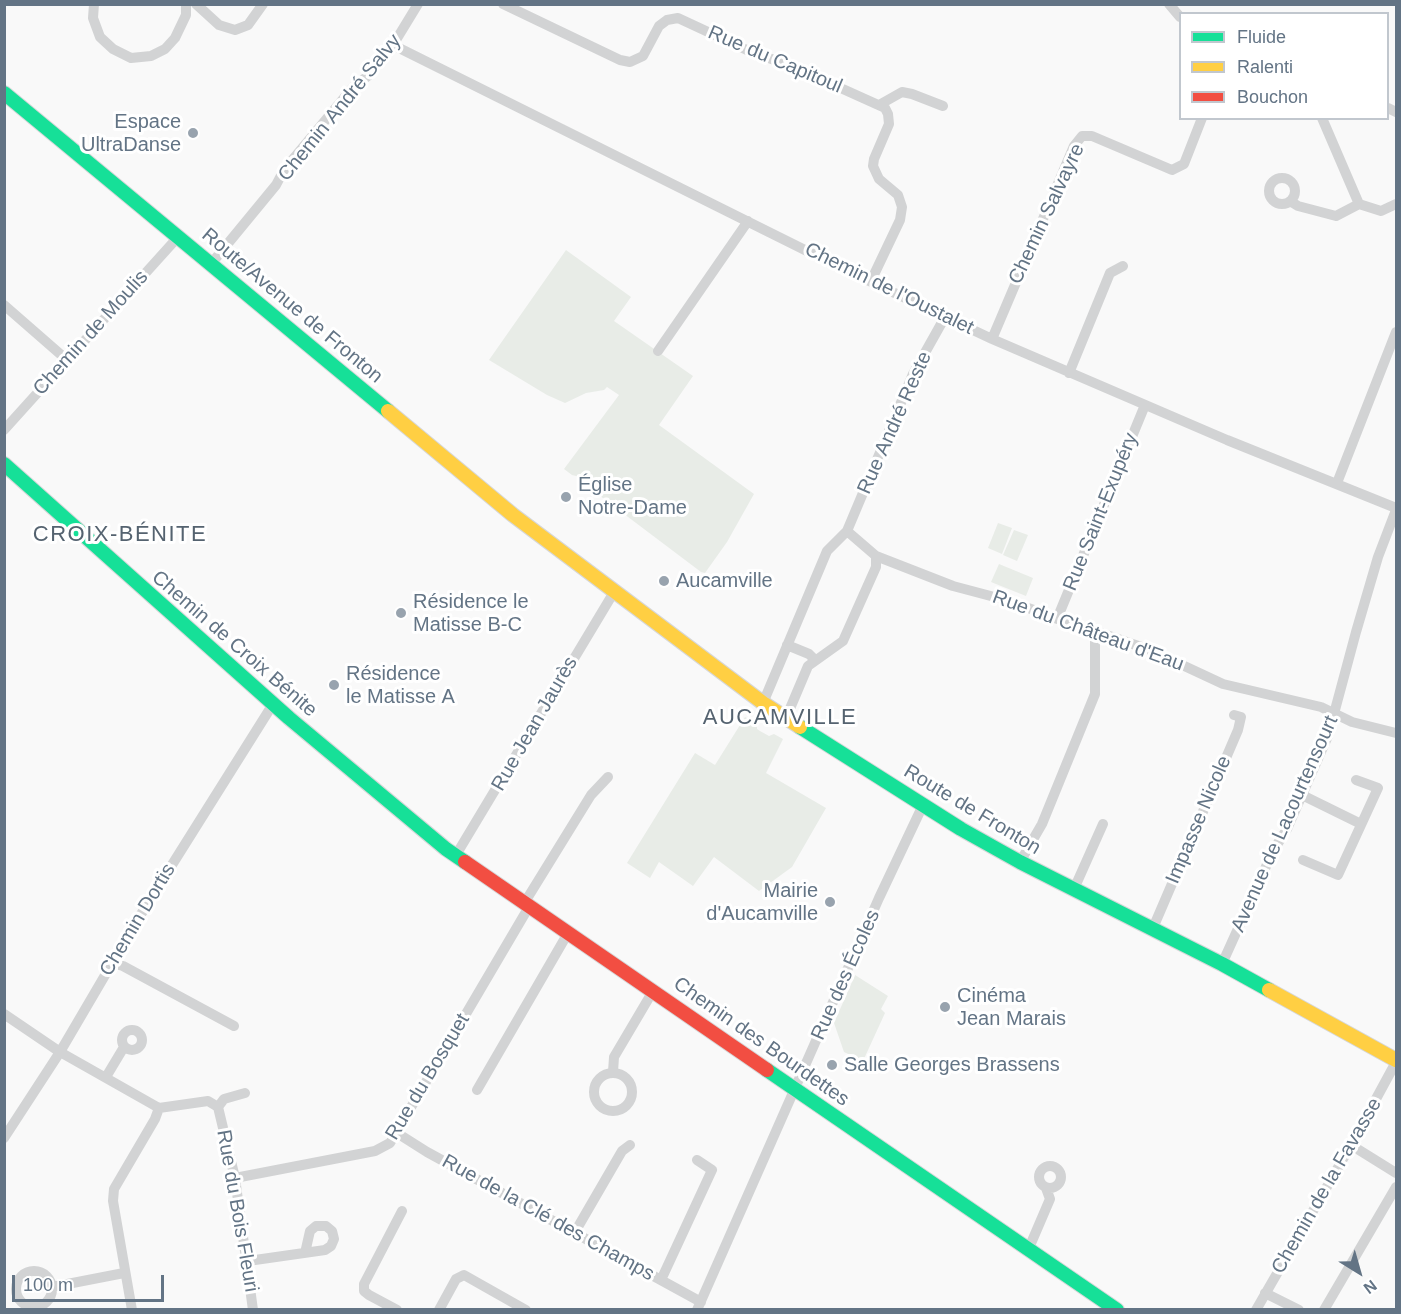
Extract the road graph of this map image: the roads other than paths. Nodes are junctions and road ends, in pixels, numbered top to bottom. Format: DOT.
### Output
graph roads {
  1 [pos="94,4"];
  2 [pos="186,4"];
  3 [pos="196,4"];
  4 [pos="263,4"];
  5 [pos="418,4"];
  6 [pos="503,4"];
  7 [pos="1169,4"];
  8 [pos="1179,16"];
  9 [pos="393,45"];
  10 [pos="4,93"];
  11 [pos="879,105"];
  12 [pos="943,106"];
  13 [pos="1201,120"];
  14 [pos="1323,120"];
  15 [pos="1290,201"];
  16 [pos="1359,204"];
  17 [pos="1396,204"];
  18 [pos="748,221"];
  19 [pos="178,237"];
  20 [pos="211,264"];
  21 [pos="1123,266"];
  22 [pos="871,281"];
  23 [pos="4,305"];
  24 [pos="945,317"];
  25 [pos="1396,332"];
  26 [pos="992,339"];
  27 [pos="658,351"];
  28 [pos="67,360"];
  29 [pos="1069,373"];
  30 [pos="1145,405"];
  31 [pos="4,430"];
  32 [pos="4,464"];
  33 [pos="1337,483"];
  34 [pos="1396,509"];
  35 [pos="847,531"];
  36 [pos="556,548"];
  37 [pos="876,556"];
  38 [pos="614,592"];
  39 [pos="1057,619"];
  40 [pos="1098,632"];
  41 [pos="787,645"];
  42 [pos="815,660"];
  43 [pos="763,703"];
  44 [pos="273,704"];
  45 [pos="1335,714"];
  46 [pos="1234,715"];
  47 [pos="786,718"];
  48 [pos="1396,733"];
  49 [pos="608,777"];
  50 [pos="1356,780"];
  51 [pos="1302,795"];
  52 [pos="388,801"];
  53 [pos="923,805"];
  54 [pos="1103,824"];
  55 [pos="1361,824"];
  56 [pos="456,855"];
  57 [pos="1303,860"];
  58 [pos="1020,862"];
  59 [pos="1074,890"];
  60 [pos="527,904"];
  61 [pos="1153,928"];
  62 [pos="568,933"];
  63 [pos="112,963"];
  64 [pos="1222,964"];
  65 [pos="653,991"];
  66 [pos="4,1014"];
  67 [pos="234,1026"];
  68 [pos="124,1047"];
  69 [pos="60,1052"];
  70 [pos="1396,1061"];
  71 [pos="613,1072"];
  72 [pos="106,1077"];
  73 [pos="796,1088"];
  74 [pos="477,1090"];
  75 [pos="245,1093"];
  76 [pos="218,1107"];
  77 [pos="159,1108"];
  78 [pos="397,1133"];
  79 [pos="4,1138"];
  80 [pos="630,1144"];
  81 [pos="1351,1145"];
  82 [pos="697,1160"];
  83 [pos="1396,1173"];
  84 [pos="235,1179"];
  85 [pos="1396,1187"];
  86 [pos="1046,1188"];
  87 [pos="402,1211"];
  88 [pos="575,1232"];
  89 [pos="1029,1248"];
  90 [pos="305,1253"];
  91 [pos="248,1261"];
  92 [pos="124,1273"];
  93 [pos="661,1280"];
  94 [pos="52,1287"];
  95 [pos="1266,1293"];
  96 [pos="699,1306"];
  97 [pos="132,1310"];
  98 [pos="253,1310"];
  99 [pos="397,1310"];
  100 [pos="439,1310"];
  101 [pos="526,1310"];
  102 [pos="1117,1310"];
  103 [pos="1256,1310"];
  104 [pos="1299,1310"];
  105 [pos="1324,1310"];
  1 -- 2 [label="street"];
  3 -- 4 [label="street"];
  5 -- 9 [label="street, Chemin André Salvy"];
  6 -- 11 [label="street, Rue du Capitoul"];
  7 -- 8 [label="street"];
  9 -- 18 [label="street, Chemin de l'Oustalet"];
  9 -- 20 [label="street, Chemin André Salvy"];
  10 -- 19 [label="main road, Route/Avenue de Fronton"];
  11 -- 12 [label="street"];
  11 -- 22 [label="street"];
  13 -- 26 [label="street, Chemin Salvayre"];
  14 -- 16 [label="street"];
  15 -- 16 [label="street"];
  16 -- 17 [label="street"];
  18 -- 22 [label="street, Chemin de l'Oustalet"];
  18 -- 27 [label="street"];
  19 -- 20 [label="main road, Route/Avenue de Fronton"];
  19 -- 28 [label="street, Chemin de Moulis"];
  20 -- 36 [label="main road, Route/Avenue de Fronton"];
  21 -- 29 [label="street"];
  22 -- 24 [label="street, Chemin de l'Oustalet"];
  23 -- 28 [label="street"];
  24 -- 26 [label="street, Chemin de l'Oustalet"];
  24 -- 35 [label="street, Rue André Reste"];
  25 -- 33 [label="street"];
  26 -- 29 [label="street, Chemin de l'Oustalet"];
  28 -- 31 [label="street, Chemin de Moulis"];
  29 -- 30 [label="street, Chemin de l'Oustalet"];
  30 -- 33 [label="street, Chemin de l'Oustalet"];
  30 -- 39 [label="street, Rue Saint-Exupéry"];
  32 -- 44 [label="main road, Chemin de Croix Bénite"];
  33 -- 34 [label="street, Chemin de l'Oustalet"];
  34 -- 45 [label="street, Avenue de Lacourtensourt"];
  35 -- 37 [label="street, Rue du Château d'Eau"];
  35 -- 41 [label="street"];
  36 -- 38 [label="main road, Route de Fronton"];
  37 -- 39 [label="street, Rue du Château d'Eau"];
  37 -- 42 [label="street"];
  38 -- 43 [label="main road, Route de Fronton"];
  38 -- 56 [label="street, Rue Jean Jaurès"];
  39 -- 40 [label="street, Rue du Château d'Eau"];
  40 -- 45 [label="street, Rue du Château d'Eau"];
  40 -- 58 [label="street"];
  41 -- 42 [label="street"];
  41 -- 43 [label="street"];
  42 -- 47 [label="street"];
  43 -- 47 [label="main road, Route de Fronton"];
  44 -- 52 [label="main road, Chemin de Croix Bénite"];
  44 -- 63 [label="street, Chemin Dortis"];
  45 -- 48 [label="street, Rue du Château d'Eau"];
  45 -- 51 [label="street, Avenue de Lacourtensourt"];
  46 -- 61 [label="street, Impasse Nicole"];
  47 -- 53 [label="main road, Route de Fronton"];
  49 -- 60 [label="street, Rue du Bosquet"];
  50 -- 55 [label="street"];
  51 -- 55 [label="street"];
  51 -- 64 [label="street, Avenue de Lacourtensourt"];
  52 -- 56 [label="main road, Chemin des Bourdettes"];
  53 -- 58 [label="main road, Route de Fronton"];
  53 -- 73 [label="street, Rue des Écoles"];
  54 -- 59 [label="street"];
  55 -- 57 [label="street"];
  56 -- 60 [label="main road, Chemin des Bourdettes"];
  58 -- 59 [label="main road, Route de Fronton"];
  59 -- 61 [label="main road, Route de Fronton"];
  60 -- 62 [label="main road, Chemin des Bourdettes"];
  60 -- 78 [label="street, Rue du Bosquet"];
  61 -- 64 [label="main road, Route de Fronton"];
  62 -- 65 [label="main road, Chemin des Bourdettes"];
  62 -- 74 [label="street"];
  63 -- 67 [label="street"];
  63 -- 69 [label="street, Chemin Dortis"];
  64 -- 70 [label="main road, Route de Fronton"];
  65 -- 71 [label="street"];
  65 -- 73 [label="main road, Chemin des Bourdettes"];
  66 -- 69 [label="street"];
  68 -- 72 [label="street"];
  69 -- 72 [label="street"];
  69 -- 79 [label="street, Chemin Dortis"];
  70 -- 81 [label="street, Chemin de la Favasse"];
  72 -- 77 [label="street"];
  73 -- 89 [label="main road, Chemin des Bourdettes"];
  73 -- 96 [label="street, Rue des Écoles"];
  75 -- 76 [label="street"];
  76 -- 77 [label="street, Rue du Bois Fleuri"];
  76 -- 84 [label="street, Rue du Bois Fleuri"];
  77 -- 92 [label="street"];
  78 -- 84 [label="street, Rue du Bosquet"];
  78 -- 88 [label="street, Rue de la Clé des Champs"];
  80 -- 88 [label="street"];
  81 -- 83 [label="street"];
  81 -- 95 [label="street, Chemin de la Favasse"];
  82 -- 93 [label="street"];
  84 -- 91 [label="street, Rue du Bois Fleuri"];
  85 -- 105 [label="street"];
  86 -- 89 [label="street"];
  87 -- 99 [label="street"];
  88 -- 93 [label="street, Rue de la Clé des Champs"];
  89 -- 102 [label="main road, Chemin des Bourdettes"];
  90 -- 91 [label="street"];
  91 -- 98 [label="street, Rue du Bois Fleuri"];
  92 -- 94 [label="street"];
  92 -- 97 [label="street"];
  93 -- 96 [label="street, Rue de la Clé des Champs"];
  95 -- 103 [label="street, Chemin de la Favasse"];
  95 -- 104 [label="street"];
  100 -- 101 [label="street"];
}
